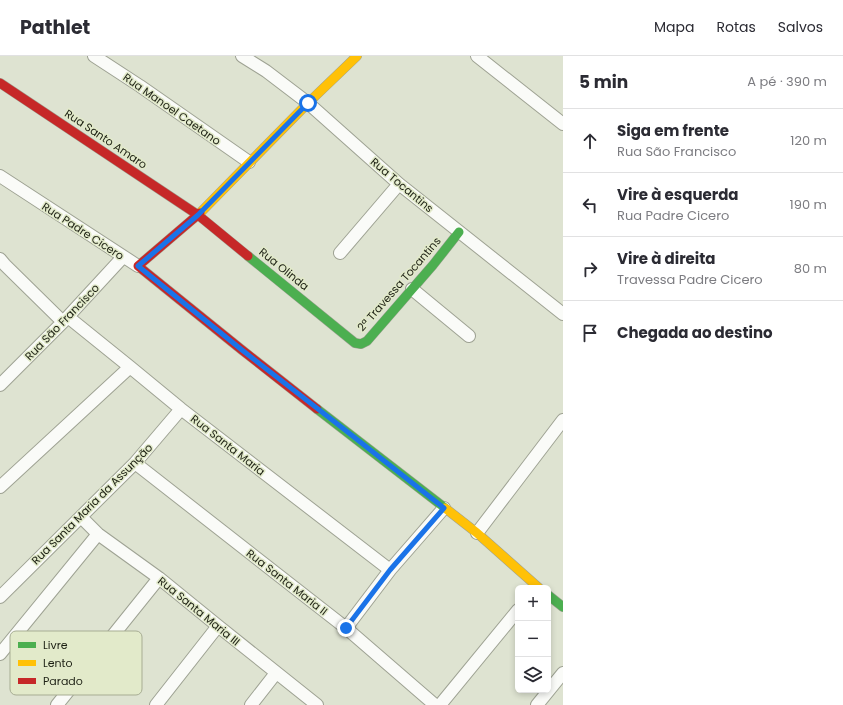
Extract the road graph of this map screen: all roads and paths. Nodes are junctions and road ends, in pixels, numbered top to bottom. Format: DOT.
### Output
graph roads {
  1 [pos="94,56"];
  2 [pos="242,56"];
  3 [pos="357,56"];
  4 [pos="477,56"];
  5 [pos="0,83"];
  6 [pos="308,103"];
  7 [pos="563,124"];
  8 [pos="250,162"];
  9 [pos="0,176"];
  10 [pos="398,184"];
  11 [pos="198,215"];
  12 [pos="459,232"];
  13 [pos="340,253"];
  14 [pos="123,257"];
  15 [pos="0,259"];
  16 [pos="138,266"];
  17 [pos="412,289"];
  18 [pos="563,314"];
  19 [pos="66,320"];
  20 [pos="469,336"];
  21 [pos="354,342"];
  22 [pos="130,367"];
  23 [pos="0,385"];
  24 [pos="182,409"];
  25 [pos="563,420"];
  26 [pos="135,464"];
  27 [pos="0,487"];
  28 [pos="444,508"];
  29 [pos="81,517"];
  30 [pos="477,533"];
  31 [pos="98,534"];
  32 [pos="390,570"];
  33 [pos="159,578"];
  34 [pos="534,585"];
  35 [pos="0,597"];
  36 [pos="551,597"];
  37 [pos="563,606"];
  38 [pos="515,614"];
  39 [pos="218,626"];
  40 [pos="346,628"];
  41 [pos="19,631"];
  42 [pos="116,631"];
  43 [pos="10,642"];
  44 [pos="0,654"];
  45 [pos="563,672"];
  46 [pos="276,673"];
  47 [pos="65,695"];
  48 [pos="57,705"];
  49 [pos="156,705"];
  50 [pos="251,705"];
  51 [pos="317,705"];
  52 [pos="435,705"];
  53 [pos="440,705"];
  54 [pos="537,705"];
  1 -- 8 [label="street, Rua Manoel Caetano"];
  2 -- 6 [label="street, Rua Tocantins"];
  3 -- 6 [label="street"];
  4 -- 7 [label="street"];
  5 -- 11 [label="street, Rua Santo Amaro"];
  6 -- 8 [label="street"];
  6 -- 10 [label="street, Rua Tocantins"];
  8 -- 11 [label="street"];
  9 -- 14 [label="street, Rua Padre Cicero"];
  10 -- 12 [label="street, Rua Tocantins"];
  10 -- 13 [label="street"];
  11 -- 16 [label="street"];
  11 -- 21 [label="street, Rua Olinda"];
  12 -- 17 [label="street, 2ª Travessa Tocantins"];
  12 -- 18 [label="street, Rua Tocantins"];
  14 -- 16 [label="street, Rua Padre Cicero"];
  14 -- 19 [label="street, Rua São Francisco"];
  15 -- 19 [label="street, Rua Santa Maria"];
  16 -- 28 [label="street, Rua Padre Cicero"];
  17 -- 20 [label="street"];
  17 -- 21 [label="street, 2ª Travessa Tocantins"];
  19 -- 22 [label="street, Rua Santa Maria"];
  19 -- 23 [label="street, Rua São Francisco"];
  22 -- 24 [label="street, Rua Santa Maria"];
  22 -- 27 [label="street"];
  24 -- 26 [label="street, Rua Santa Maria da Assunção"];
  24 -- 32 [label="street, Rua Santa Maria"];
  25 -- 30 [label="street"];
  26 -- 29 [label="street, Rua Santa Maria da Assunção"];
  26 -- 40 [label="street, Rua Santa Maria II"];
  28 -- 30 [label="street, Rua Padre Cicero"];
  28 -- 32 [label="street"];
  29 -- 31 [label="street, Rua Santa Maria III"];
  29 -- 35 [label="street, Rua Santa Maria da Assunção"];
  30 -- 34 [label="street, Rua Padre Cicero"];
  31 -- 33 [label="street, Rua Santa Maria III"];
  31 -- 41 [label="street"];
  32 -- 40 [label="street"];
  33 -- 39 [label="street, Rua Santa Maria III"];
  33 -- 42 [label="street"];
  36 -- 37 [label="street"];
  38 -- 53 [label="street"];
  39 -- 46 [label="street, Rua Santa Maria III"];
  39 -- 49 [label="street"];
  40 -- 52 [label="street, Rua Santa Maria II"];
  43 -- 44 [label="street"];
  45 -- 54 [label="street"];
  46 -- 50 [label="street"];
  46 -- 51 [label="street, Rua Santa Maria III"];
  47 -- 48 [label="street"];
}
